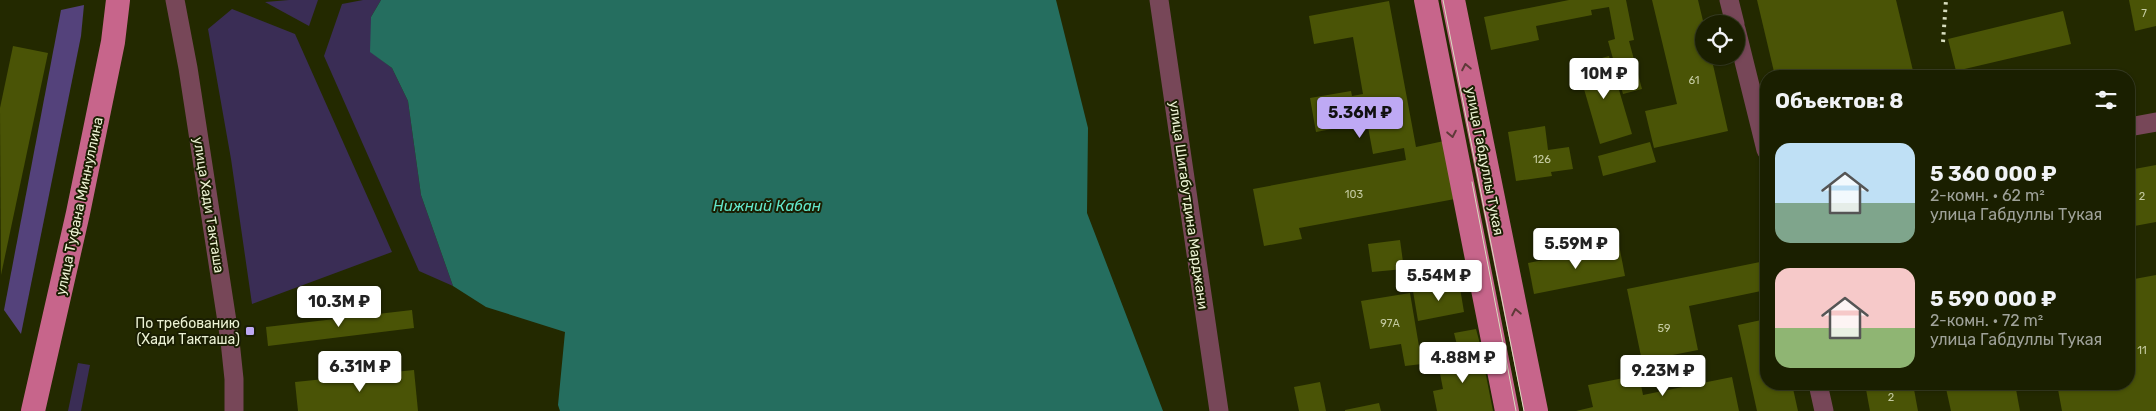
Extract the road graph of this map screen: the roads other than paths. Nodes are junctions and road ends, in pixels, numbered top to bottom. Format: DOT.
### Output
graph roads {
  1 [pos="118,0"];
  2 [pos="175,0"];
  3 [pos="1159,0"];
  4 [pos="1426,0"];
  5 [pos="1453,0"];
  6 [pos="1729,0"];
  7 [pos="1733,15"];
  8 [pos="1745,65"];
  9 [pos="2156,122"];
  10 [pos="1760,126"];
  11 [pos="2135,126"];
  12 [pos="1819,390"];
  13 [pos="33,411"];
  14 [pos="234,411"];
  15 [pos="1218,411"];
  16 [pos="1508,411"];
  17 [pos="1536,411"];
  18 [pos="1824,411"];
  1 -- 13 [label="main road, улица Туфана Миннуллина"];
  2 -- 14 [label="street, улица Хади Такташа"];
  3 -- 15 [label="street, улица Шигабутдина Марджани"];
  4 -- 16 [label="main road, улица Габдуллы Тукая, one-way"];
  17 -- 5 [label="main road, улица Габдуллы Тукая, one-way"];
  6 -- 7 [label="street"];
  8 -- 10 [label="street"];
  9 -- 11 [label="street"];
  12 -- 18 [label="street"];
}
